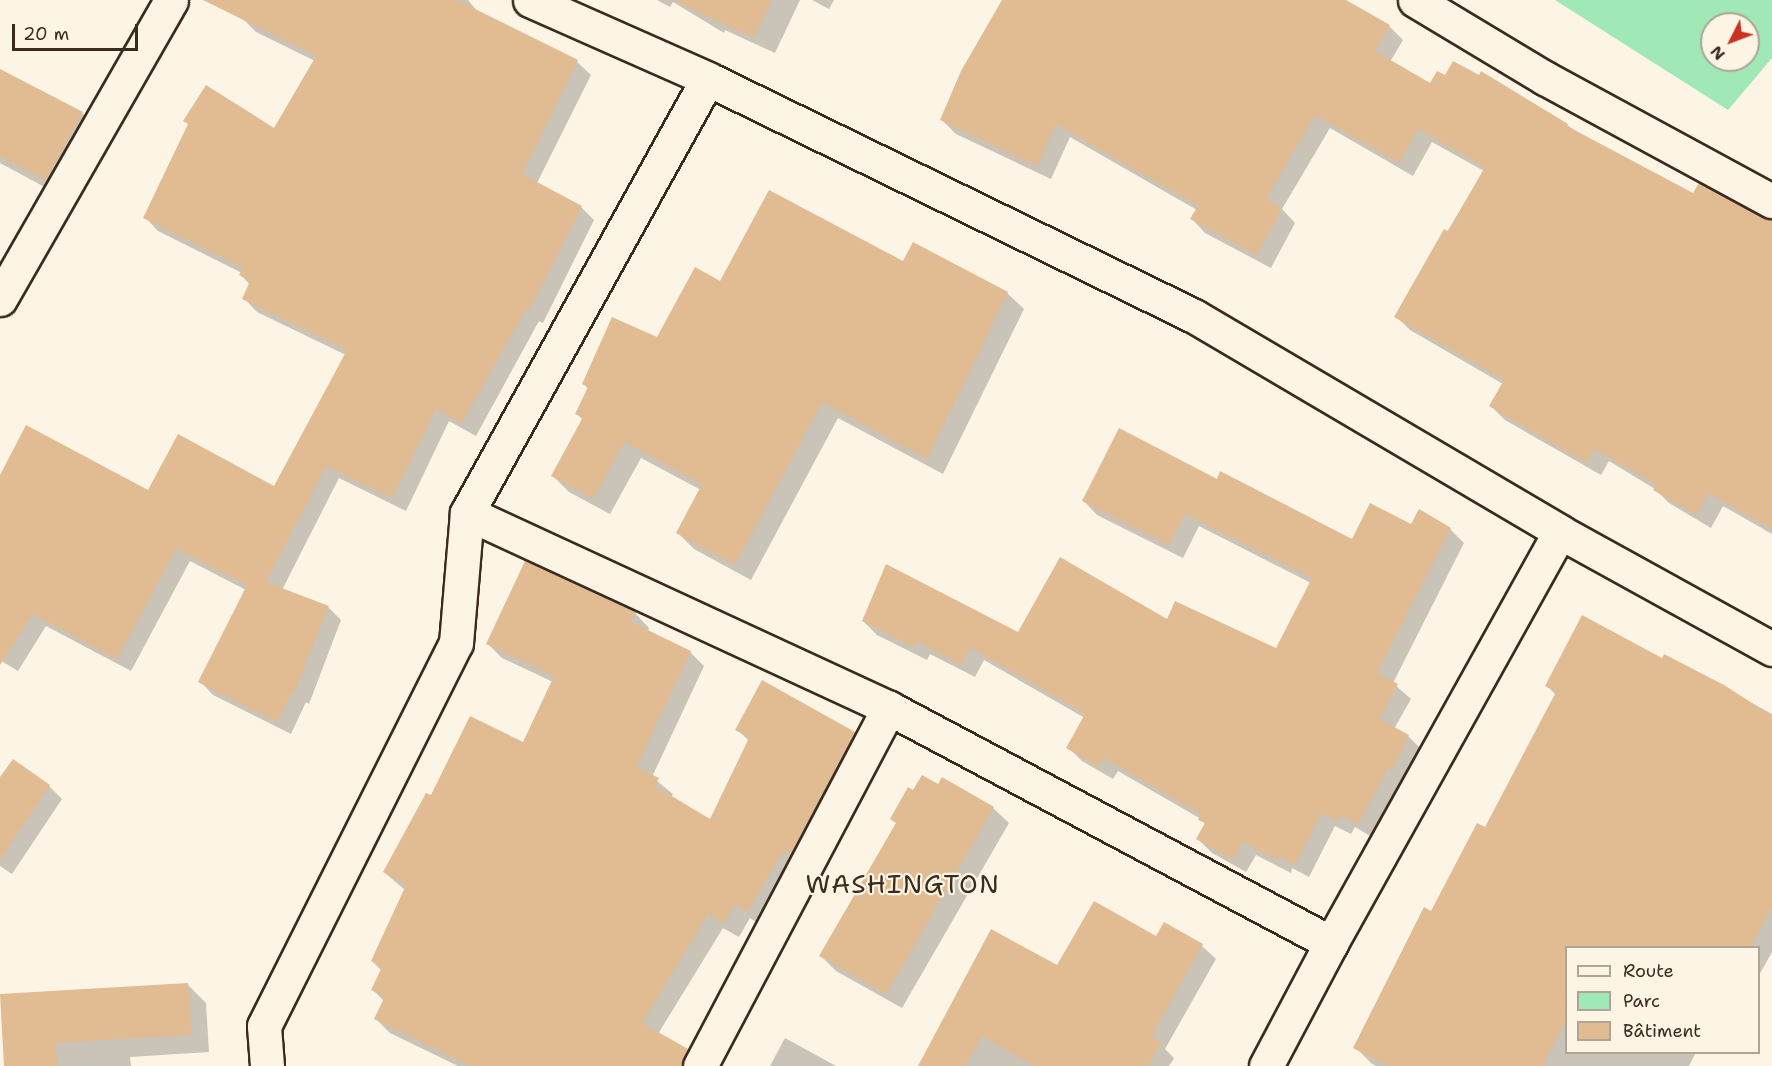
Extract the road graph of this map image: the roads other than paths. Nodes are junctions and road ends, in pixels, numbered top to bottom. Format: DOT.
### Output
graph roads {
  1 [pos="171,0"];
  2 [pos="530,0"];
  3 [pos="1415,0"];
  4 [pos="708,79"];
  5 [pos="1772,201"];
  6 [pos="0,299"];
  7 [pos="467,513"];
  8 [pos="1560,532"];
  9 [pos="1772,649"];
  10 [pos="889,708"];
  11 [pos="1331,943"];
  12 [pos="267,1066"];
  13 [pos="700,1066"];
  14 [pos="1266,1066"];
  1 -- 6 [label="street"];
  2 -- 4 [label="street"];
  3 -- 5 [label="street"];
  4 -- 7 [label="street"];
  4 -- 8 [label="street"];
  7 -- 10 [label="street"];
  7 -- 12 [label="street"];
  8 -- 9 [label="street"];
  8 -- 11 [label="street"];
  10 -- 11 [label="street"];
  10 -- 13 [label="street"];
  11 -- 14 [label="street"];
}
